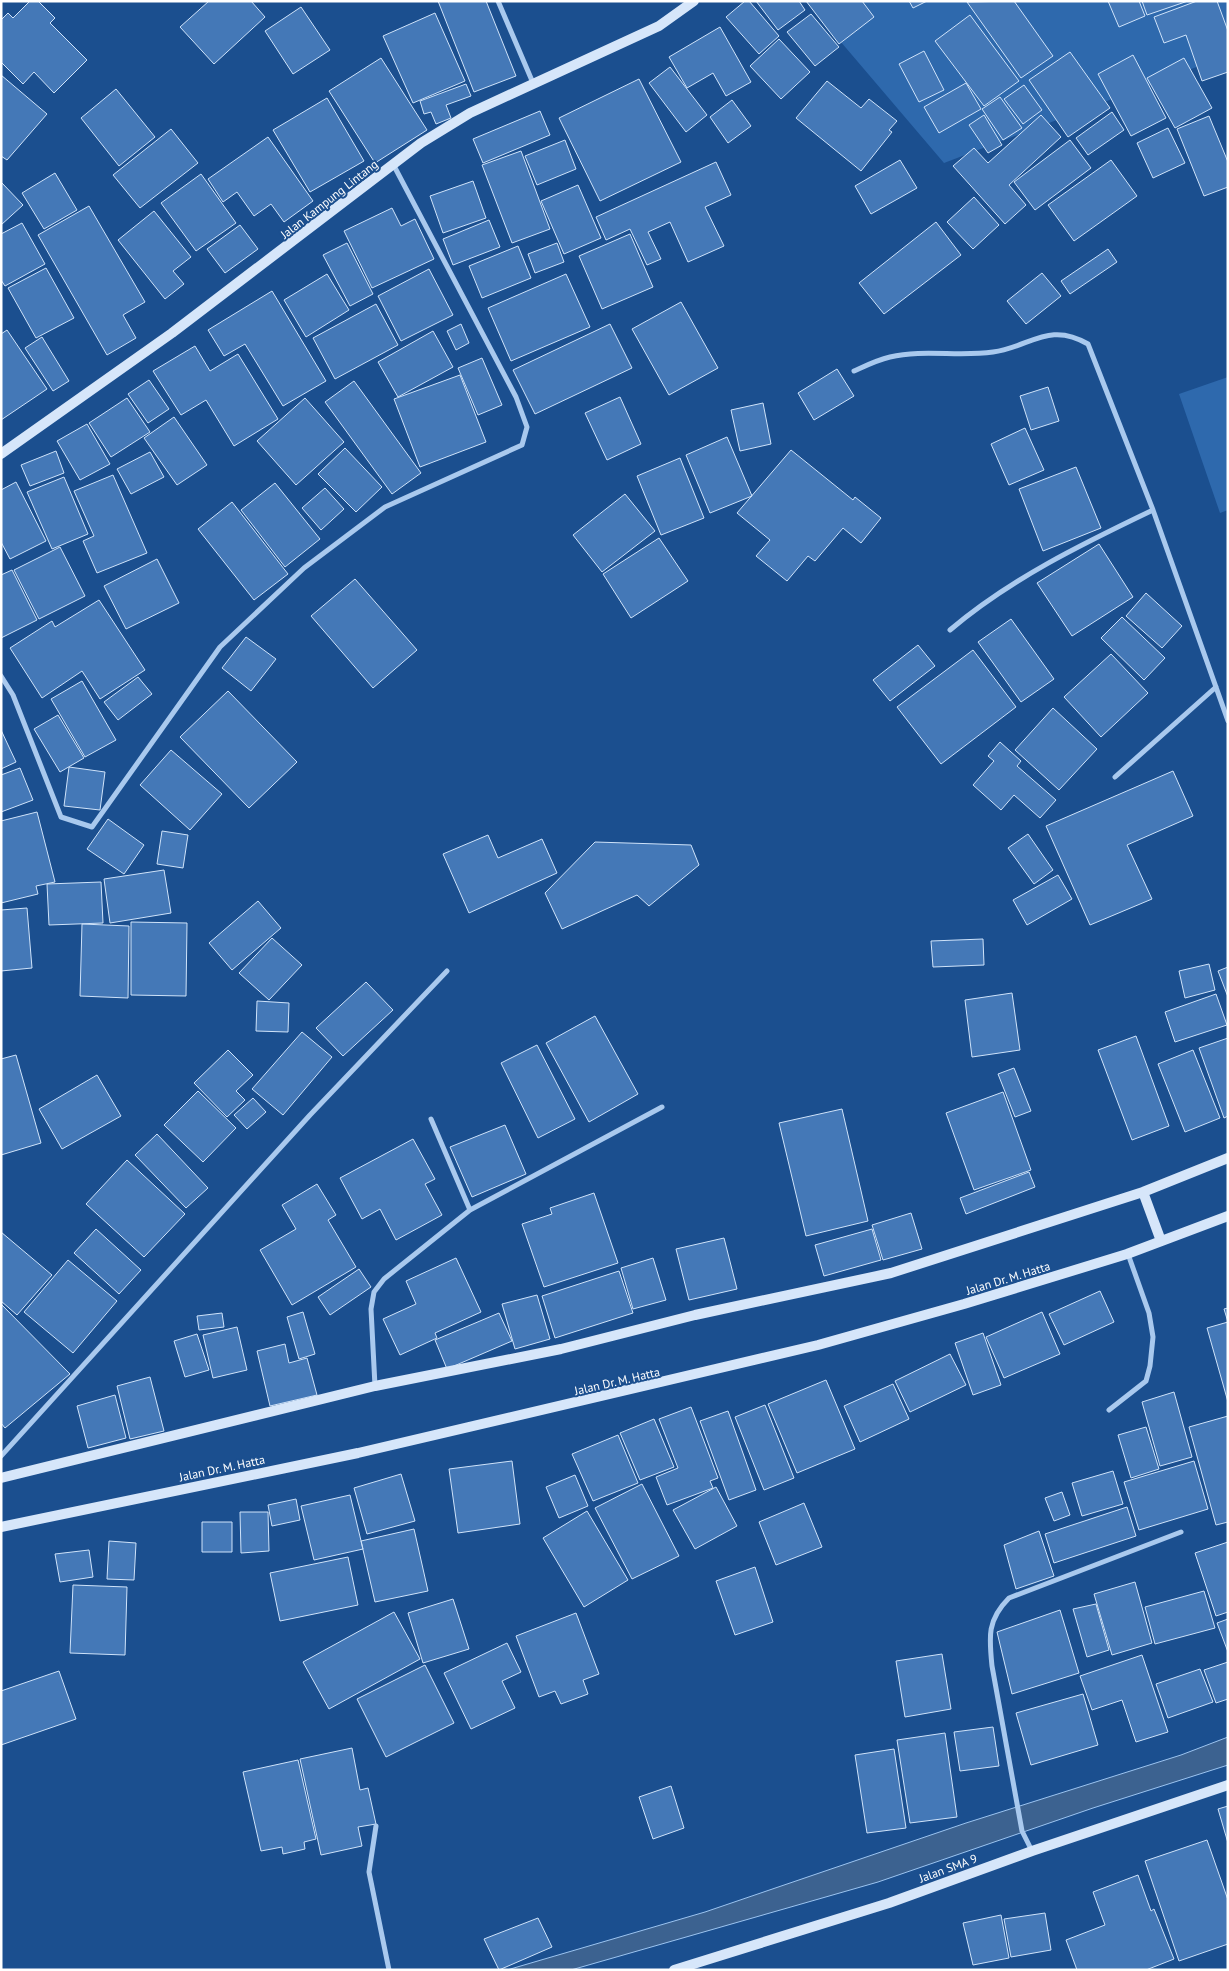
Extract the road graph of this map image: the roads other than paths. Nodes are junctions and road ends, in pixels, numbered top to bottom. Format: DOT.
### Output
graph roads {
  1 [pos="498,1"];
  2 [pos="694,1"];
  3 [pos="533,83"];
  4 [pos="392,164"];
  5 [pos="854,371"];
  6 [pos="1,454"];
  7 [pos="1153,510"];
  8 [pos="950,630"];
  9 [pos="1,676"];
  10 [pos="1216,686"];
  11 [pos="1228,721"];
  12 [pos="1115,777"];
  13 [pos="447,971"];
  14 [pos="662,1107"];
  15 [pos="432,1119"];
  16 [pos="1228,1158"];
  17 [pos="1143,1192"];
  18 [pos="470,1210"];
  19 [pos="1228,1216"];
  20 [pos="1161,1241"];
  21 [pos="1127,1254"];
  22 [pos="375,1386"];
  23 [pos="1109,1410"];
  24 [pos="1,1456"];
  25 [pos="1,1478"];
  26 [pos="6,1526"];
  27 [pos="1181,1532"];
  28 [pos="1228,1785"];
  29 [pos="376,1826"];
  30 [pos="1032,1851"];
  31 [pos="390,1970"];
  32 [pos="674,1970"];
  1 -- 3 [label="street"];
  2 -- 3 [label="main road, Jalan Kampung Lintang"];
  3 -- 4 [label="main road, Jalan Kampung Lintang"];
  4 -- 6 [label="main road, Jalan Kampung Lintang"];
  4 -- 9 [label="street"];
  5 -- 7 [label="street"];
  7 -- 8 [label="street"];
  7 -- 10 [label="street"];
  10 -- 11 [label="street"];
  10 -- 12 [label="street"];
  13 -- 24 [label="street"];
  14 -- 18 [label="street"];
  15 -- 18 [label="street"];
  16 -- 17 [label="main road"];
  17 -- 20 [label="main road"];
  17 -- 22 [label="main road"];
  18 -- 22 [label="street"];
  19 -- 20 [label="main road, Jalan Dr. M. Hatta"];
  20 -- 21 [label="main road, Jalan Dr. M. Hatta"];
  21 -- 23 [label="street"];
  21 -- 26 [label="main road, Jalan Dr. M. Hatta"];
  22 -- 25 [label="main road"];
  27 -- 30 [label="street"];
  28 -- 30 [label="main road, Jalan SMA 9"];
  29 -- 31 [label="street"];
  30 -- 32 [label="main road, Jalan SMA 9"];
}
